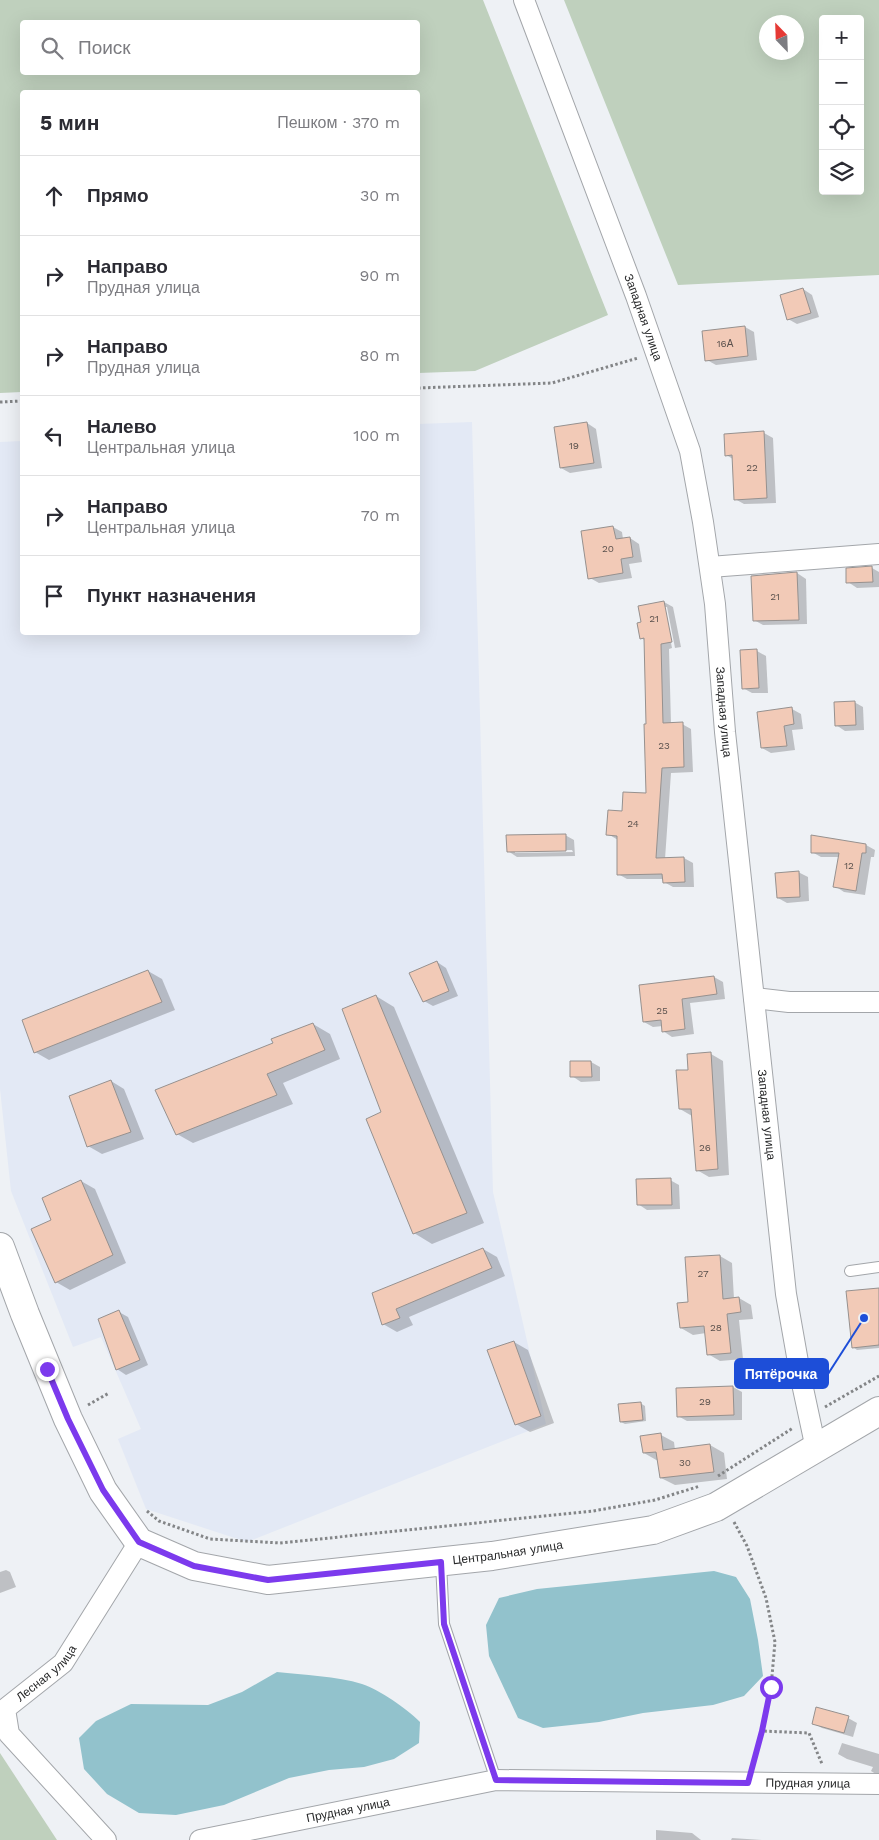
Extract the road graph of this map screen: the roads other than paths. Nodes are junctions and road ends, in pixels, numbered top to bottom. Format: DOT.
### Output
graph roads {
  1 [pos="524,0"];
  2 [pos="879,554"];
  3 [pos="710,567"];
  4 [pos="754,998"];
  5 [pos="879,1002"];
  6 [pos="0,1248"];
  7 [pos="879,1267"];
  8 [pos="850,1271"];
  9 [pos="879,1411"];
  10 [pos="816,1448"];
  11 [pos="139,1542"];
  12 [pos="441,1562"];
  13 [pos="496,1780"];
  14 [pos="879,1784"];
  15 [pos="106,1840"];
  16 [pos="200,1840"];
  1 -- 3 [label="street, Западная улица"];
  2 -- 3 [label="street"];
  3 -- 4 [label="street, Западная улица"];
  4 -- 5 [label="street"];
  4 -- 10 [label="street, Западная улица"];
  6 -- 11 [label="street"];
  7 -- 8 [label="lane"];
  9 -- 10 [label="street, Центральная улица"];
  10 -- 12 [label="street, Центральная улица"];
  11 -- 12 [label="street, Центральная улица"];
  11 -- 15 [label="street, Лесная улица"];
  12 -- 13 [label="lane"];
  13 -- 14 [label="street, Прудная улица"];
  13 -- 16 [label="street, Прудная улица"];
}
